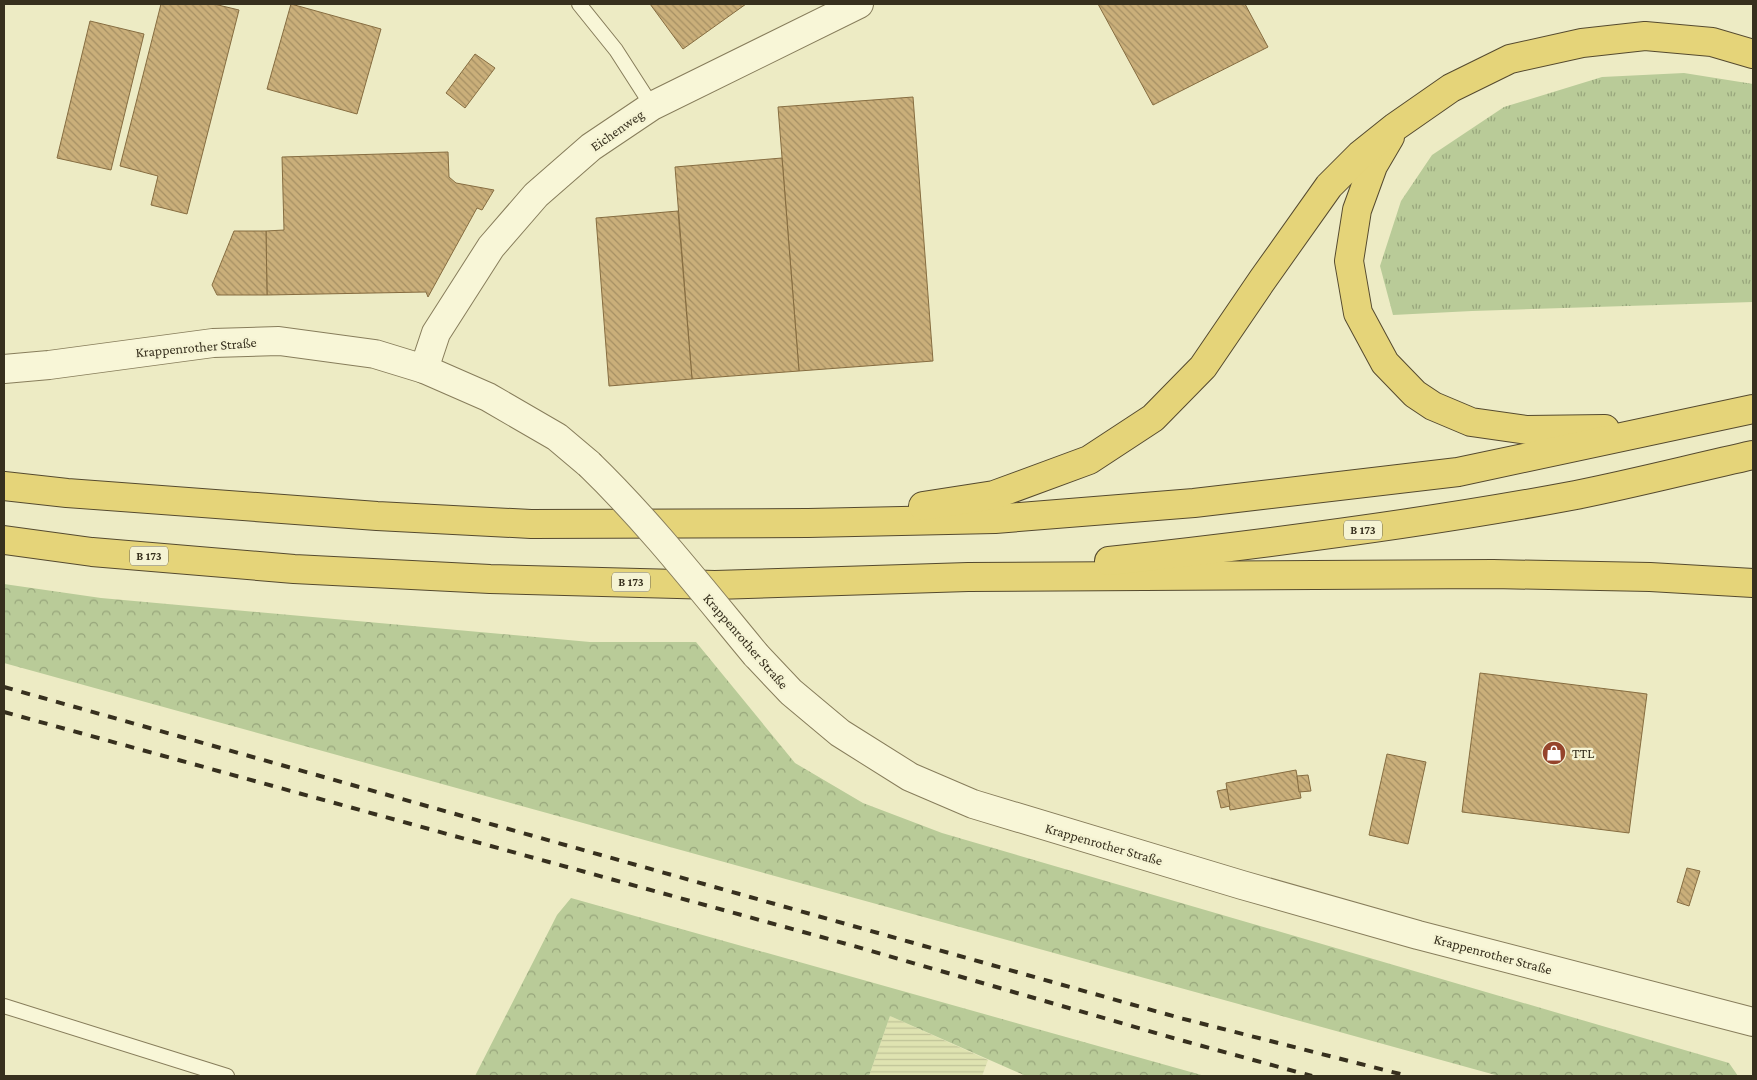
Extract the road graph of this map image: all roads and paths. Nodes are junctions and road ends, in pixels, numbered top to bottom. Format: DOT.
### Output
graph roads {
  1 [pos="579,4"];
  2 [pos="859,4"];
  3 [pos="1753,54"];
  4 [pos="652,106"];
  5 [pos="1396,127"];
  6 [pos="4,369"];
  7 [pos="424,369"];
  8 [pos="1753,409"];
  9 [pos="1664,428"];
  10 [pos="1753,455"];
  11 [pos="4,486"];
  12 [pos="808,523"];
  13 [pos="4,540"];
  14 [pos="968,577"];
  15 [pos="1753,583"];
  16 [pos="4,1006"];
  17 [pos="1753,1022"];
  18 [pos="226,1076"];
  1 -- 4 [label="lane"];
  2 -- 4 [label="street, Eichenweg"];
  3 -- 5 [label="highway"];
  4 -- 7 [label="street, Eichenweg"];
  5 -- 9 [label="highway"];
  5 -- 12 [label="highway"];
  6 -- 7 [label="street, Krappenrother Straße"];
  7 -- 17 [label="street, Krappenrother Straße, bridge"];
  8 -- 9 [label="highway"];
  9 -- 12 [label="highway"];
  10 -- 14 [label="highway, B 173"];
  11 -- 12 [label="highway"];
  13 -- 14 [label="highway, B 173"];
  14 -- 15 [label="highway"];
  16 -- 18 [label="lane"];
}
